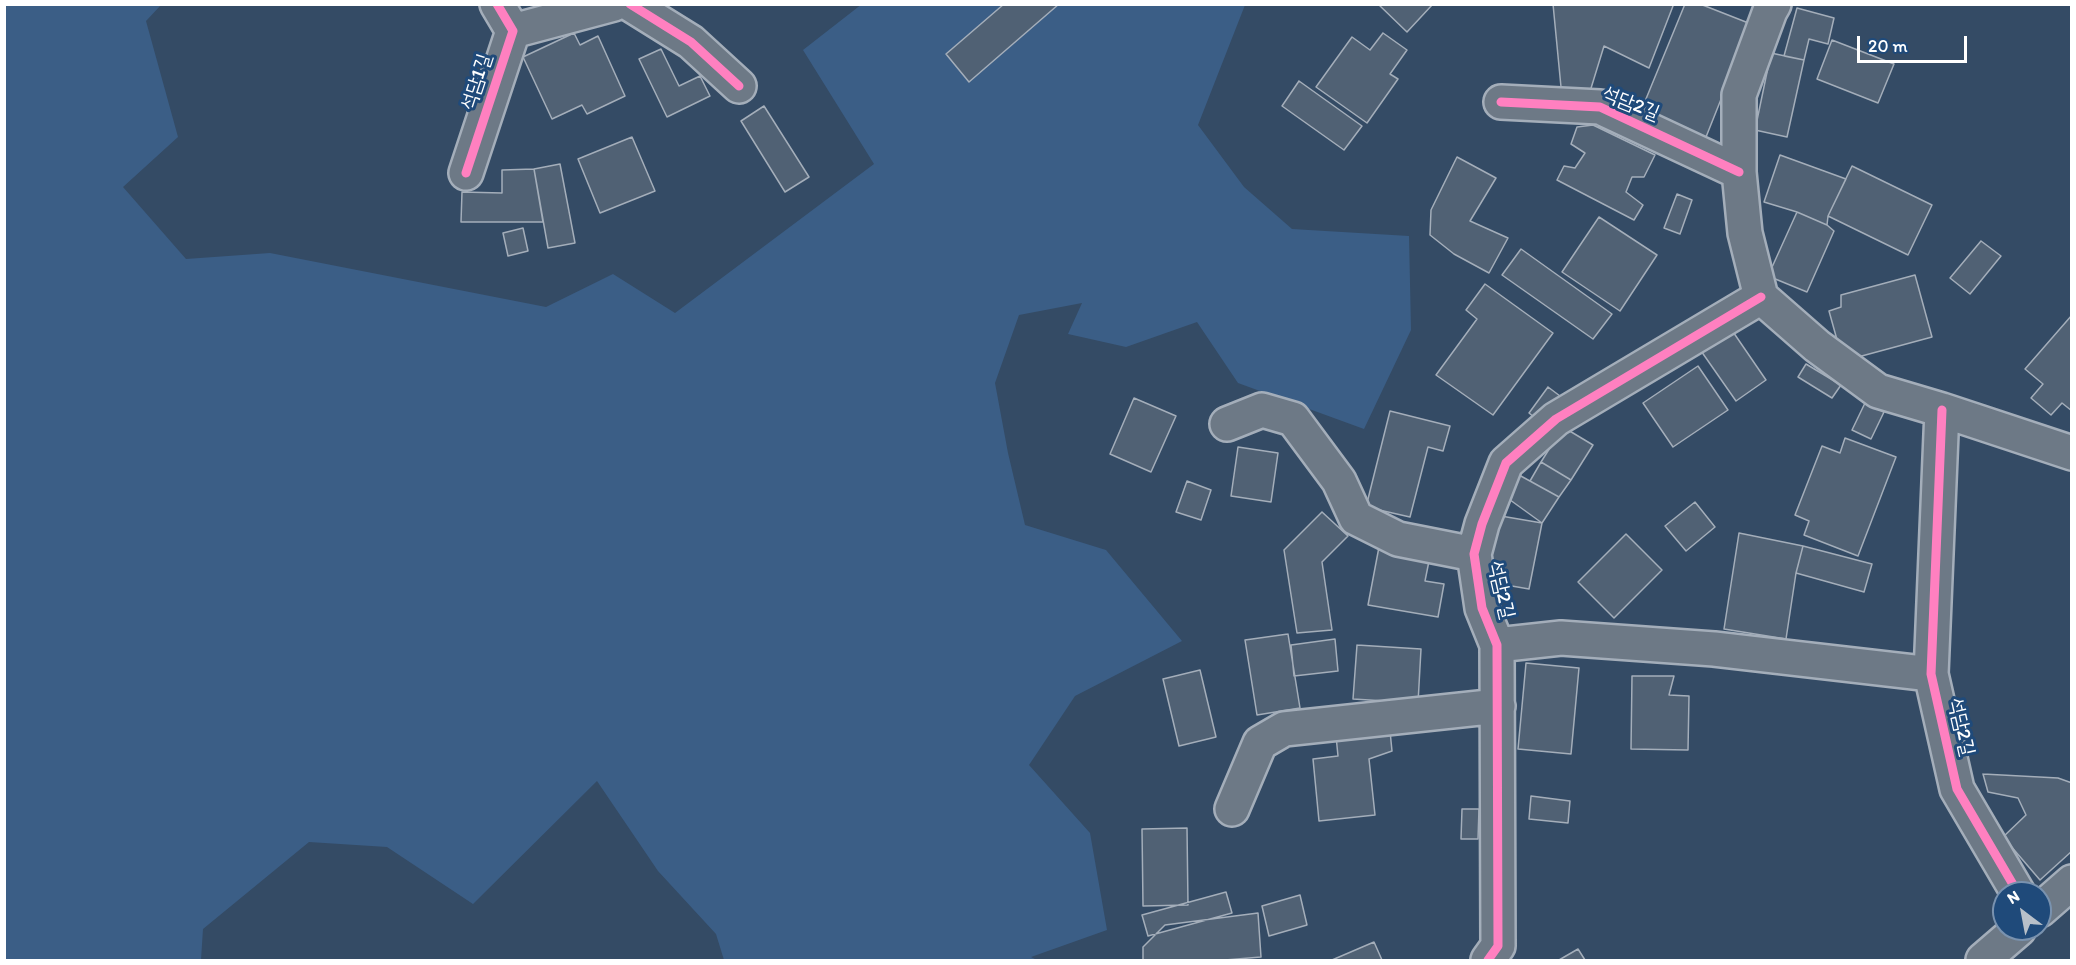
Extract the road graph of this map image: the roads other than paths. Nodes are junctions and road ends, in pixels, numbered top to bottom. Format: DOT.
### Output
graph roads {
  1 [pos="614,4"];
  2 [pos="630,4"];
  3 [pos="1774,4"];
  4 [pos="505,18"];
  5 [pos="739,86"];
  6 [pos="1501,102"];
  7 [pos="1739,172"];
  8 [pos="466,173"];
  9 [pos="1761,297"];
  10 [pos="1942,410"];
  11 [pos="1227,424"];
  12 [pos="2072,453"];
  13 [pos="1474,554"];
  14 [pos="1497,645"];
  15 [pos="1931,674"];
  16 [pos="1498,706"];
  17 [pos="1232,809"];
  18 [pos="2011,881"];
  19 [pos="2072,882"];
  20 [pos="2052,900"];
  21 [pos="2005,941"];
  22 [pos="1488,960"];
  23 [pos="1983,960"];
  1 -- 4 [label="street, 석담1길"];
  2 -- 5 [label="street"];
  3 -- 7 [label="street"];
  4 -- 8 [label="street, 석담1길"];
  6 -- 7 [label="street, 석담2길"];
  7 -- 9 [label="street"];
  9 -- 10 [label="street"];
  9 -- 13 [label="street, 석담2길"];
  10 -- 12 [label="street"];
  10 -- 15 [label="street, 석담2길"];
  11 -- 13 [label="street, 석담2길"];
  13 -- 14 [label="street, 석담2길"];
  14 -- 15 [label="street, 석담2길"];
  14 -- 16 [label="street, 석담2길"];
  15 -- 18 [label="street, 석담2길"];
  16 -- 17 [label="street"];
  16 -- 22 [label="street, 석담2길"];
  19 -- 20 [label="street"];
  21 -- 23 [label="street"];
}
